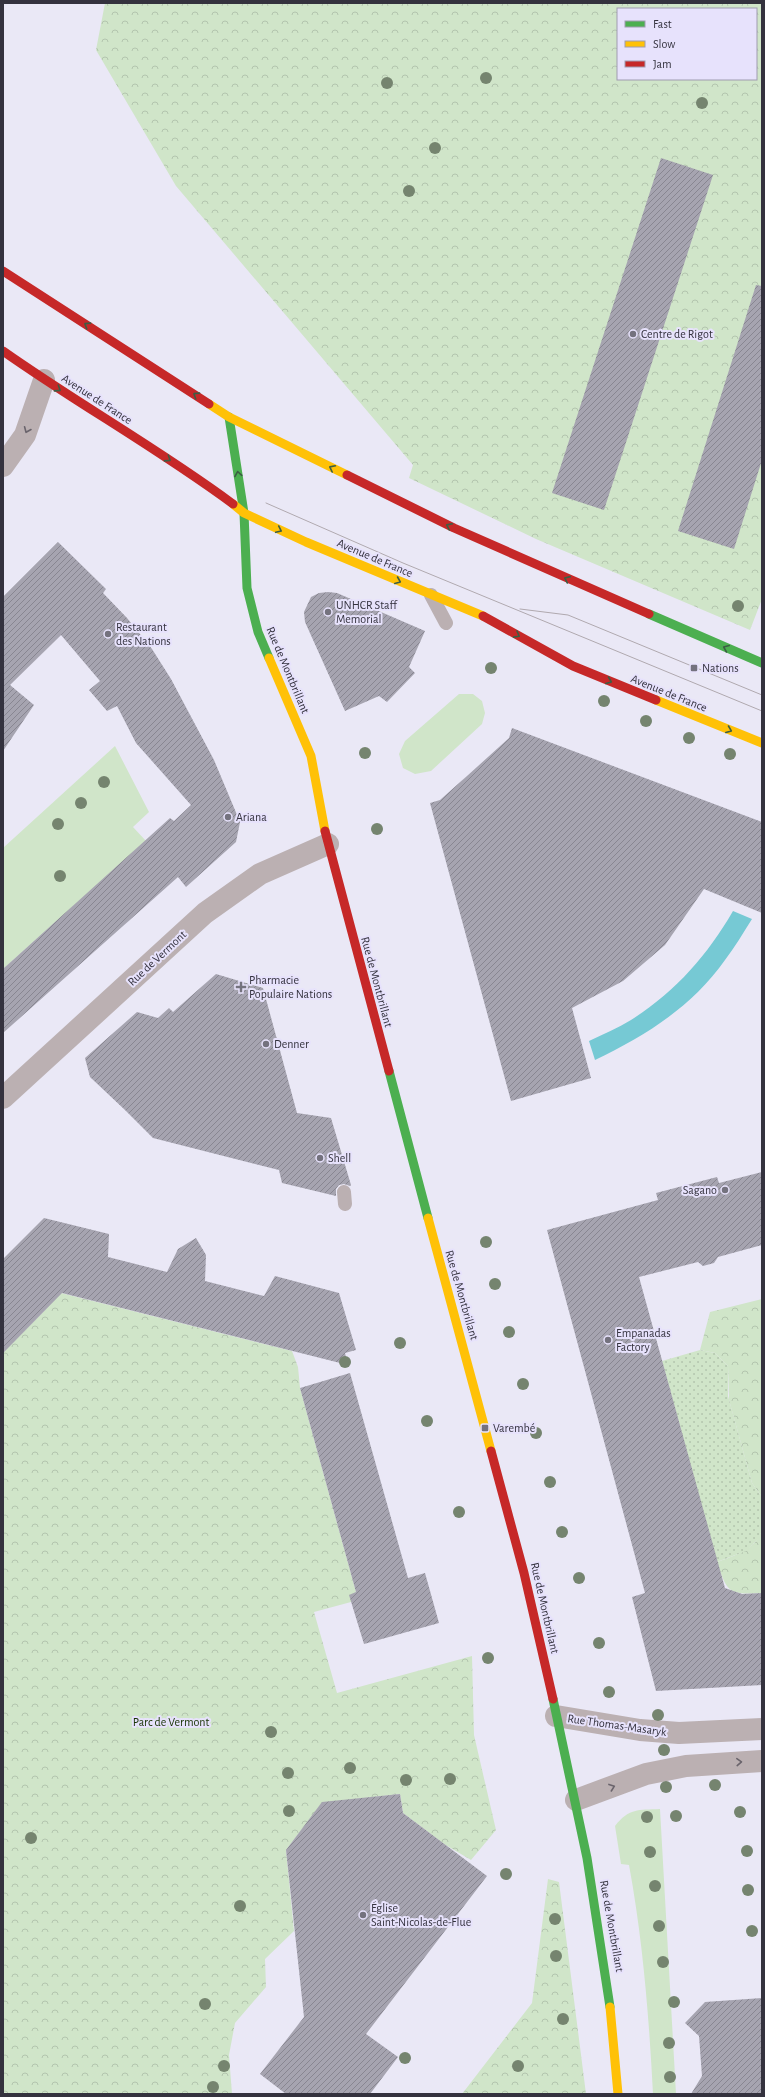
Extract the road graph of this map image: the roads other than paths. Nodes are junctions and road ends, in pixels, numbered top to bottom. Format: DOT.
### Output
graph roads {
  1 [pos="3,270"];
  2 [pos="3,351"];
  3 [pos="44,380"];
  4 [pos="229,417"];
  5 [pos="3,466"];
  6 [pos="244,513"];
  7 [pos="431,595"];
  8 [pos="446,623"];
  9 [pos="762,663"];
  10 [pos="762,743"];
  11 [pos="328,844"];
  12 [pos="3,1098"];
  13 [pos="556,1716"];
  14 [pos="762,1729"];
  15 [pos="702,1733"];
  16 [pos="762,1761"];
  17 [pos="704,1765"];
  18 [pos="576,1800"];
  19 [pos="618,2094"];
  4 -- 1 [label="main road, one-way"];
  2 -- 3 [label="main road, Avenue de France"];
  3 -- 5 [label="street, one-way"];
  3 -- 6 [label="main road, Avenue de France, one-way"];
  6 -- 4 [label="main road, Rue de Montbrillant, one-way"];
  9 -- 4 [label="main road, one-way"];
  6 -- 7 [label="main road, Avenue de France, one-way"];
  6 -- 11 [label="main road, Rue de Montbrillant"];
  7 -- 8 [label="lane"];
  7 -- 10 [label="main road, Avenue de France, one-way"];
  11 -- 12 [label="street, Rue de Vermont"];
  11 -- 13 [label="main road, Rue de Montbrillant"];
  13 -- 15 [label="street, Rue Thomas-Masaryk"];
  13 -- 18 [label="main road, Rue de Montbrillant"];
  14 -- 15 [label="street, Rue Thomas-Masaryk"];
  15 -- 17 [label="street"];
  17 -- 16 [label="street, one-way"];
  18 -- 17 [label="street, one-way"];
  18 -- 19 [label="main road, Rue de Montbrillant"];
}
